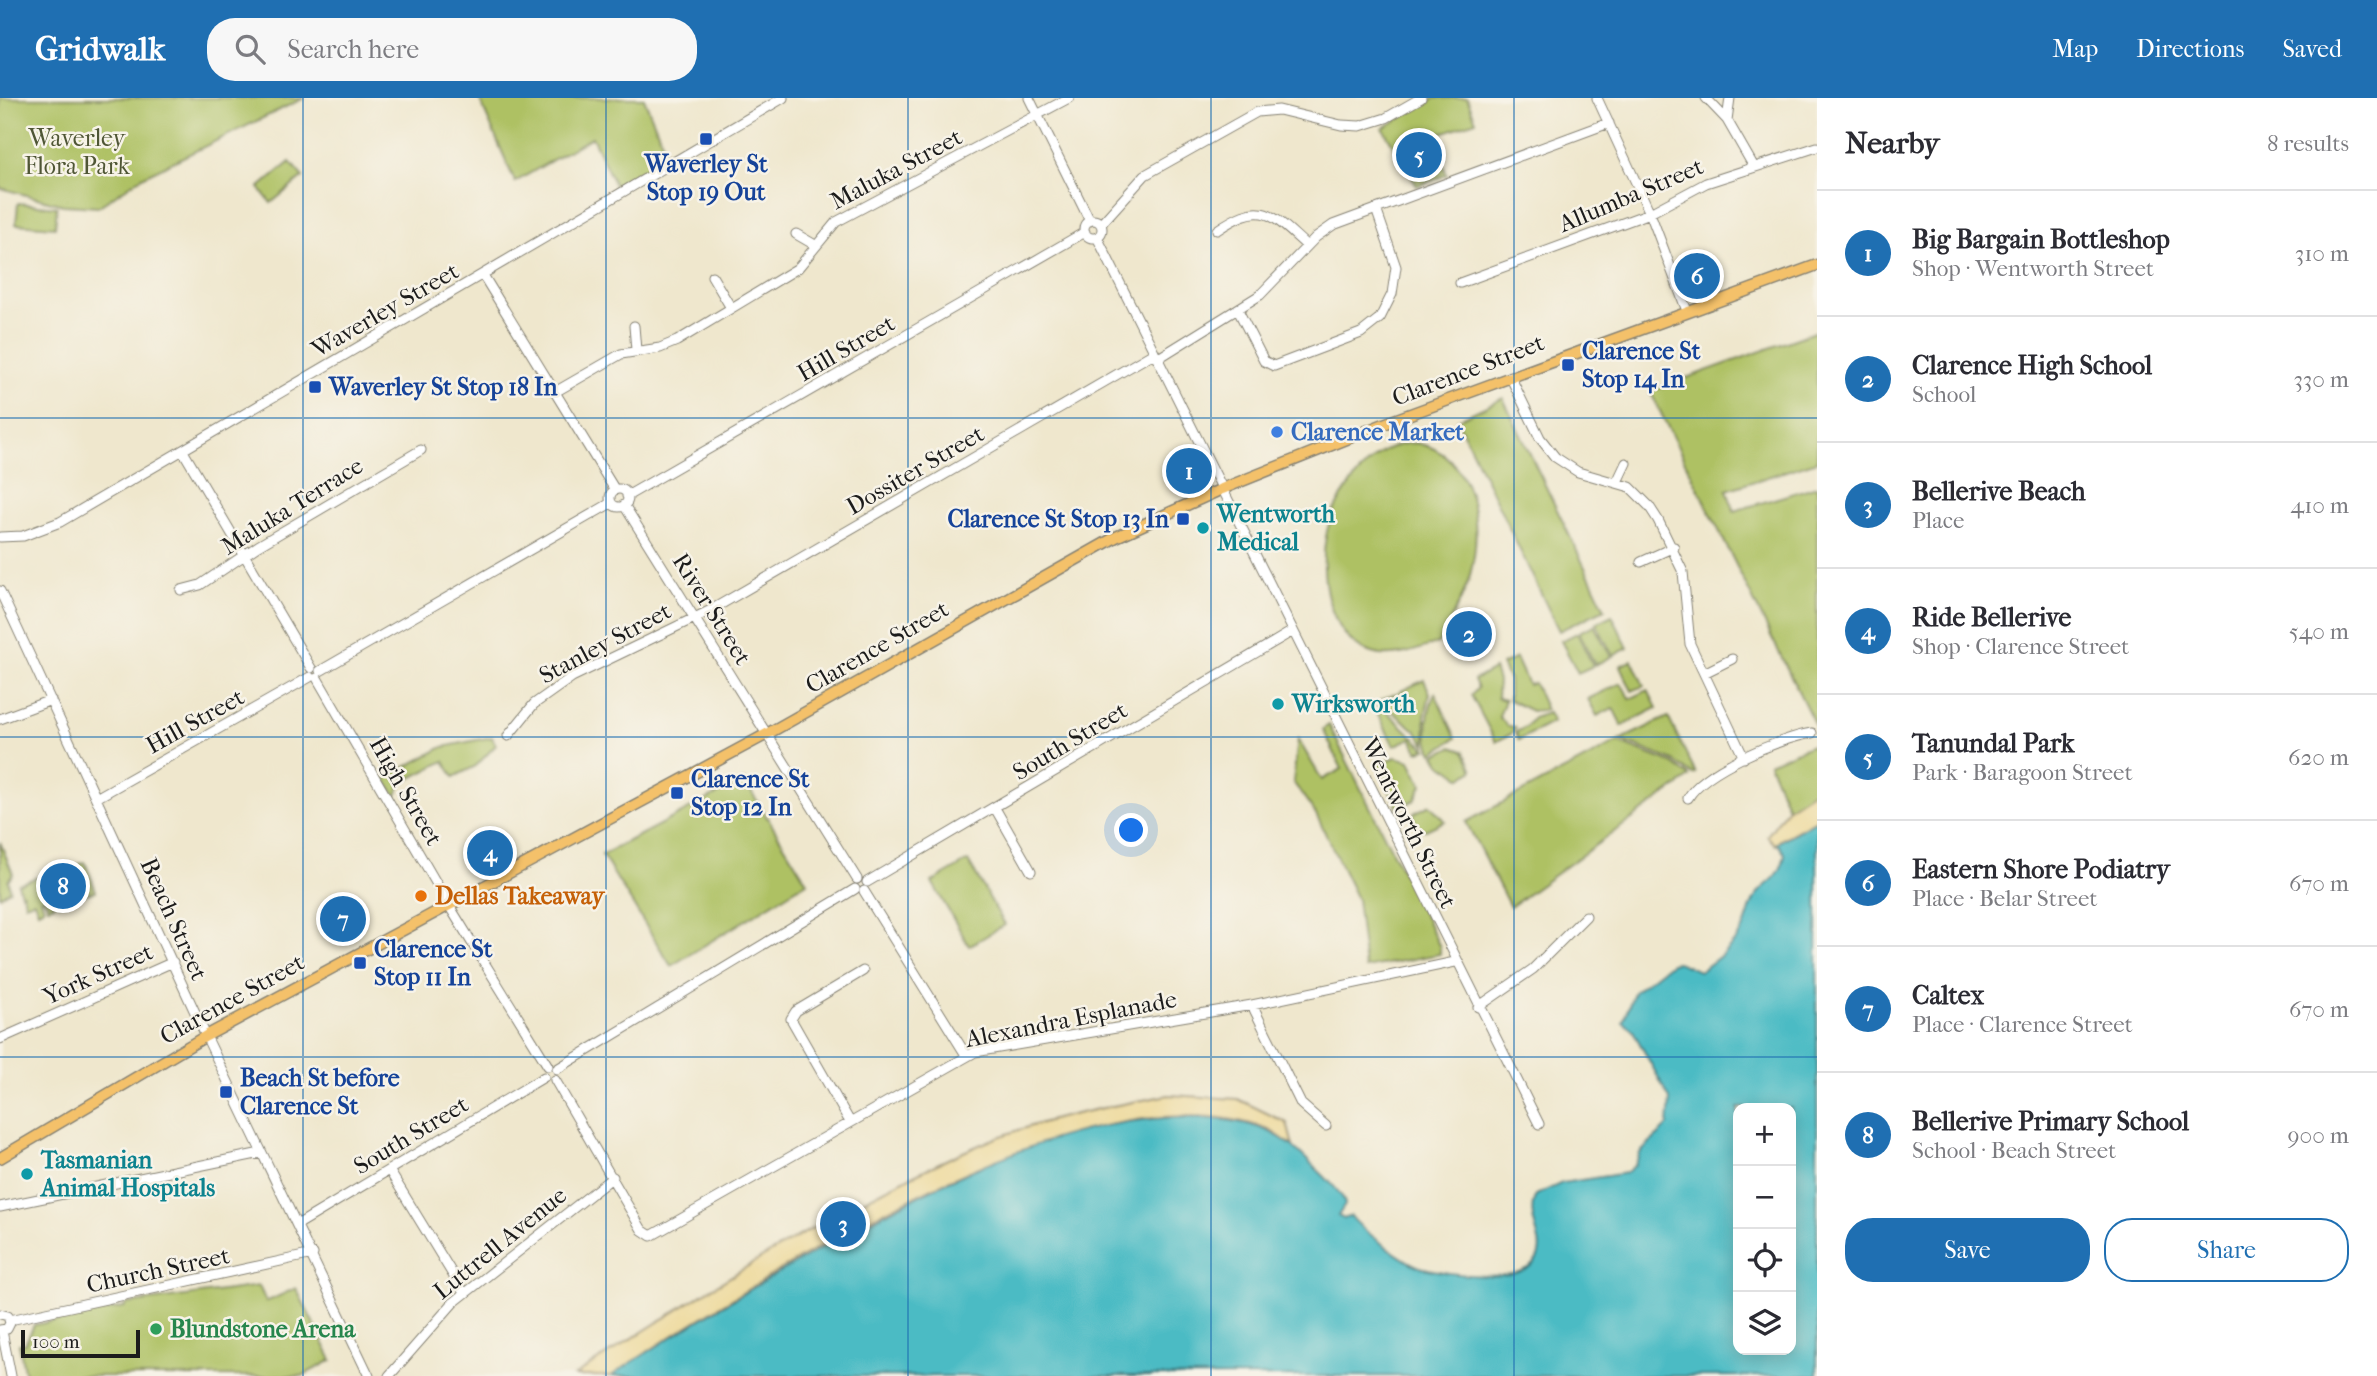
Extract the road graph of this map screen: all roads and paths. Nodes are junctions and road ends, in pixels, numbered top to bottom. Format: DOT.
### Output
graph roads {
  1 [pos="783,98"];
  2 [pos="1029,98"];
  3 [pos="1069,98"];
  4 [pos="1266,98"];
  5 [pos="1421,98"];
  6 [pos="1597,98"];
  7 [pos="1706,98"];
  8 [pos="1730,98"];
  9 [pos="1265,110"];
  10 [pos="1038,116"];
  11 [pos="1727,120"];
  12 [pos="1609,123"];
  13 [pos="1817,147"];
  14 [pos="1754,167"];
  15 [pos="1376,209"];
  16 [pos="1650,213"];
  17 [pos="1090,221"];
  18 [pos="1101,224"];
  19 [pos="1217,230"];
  20 [pos="1085,232"];
  21 [pos="796,234"];
  22 [pos="1097,237"];
  23 [pos="815,245"];
  24 [pos="1307,247"];
  25 [pos="1817,265"];
  26 [pos="483,275"];
  27 [pos="712,276"];
  28 [pos="1460,283"];
  29 [pos="731,308"];
  30 [pos="1238,310"];
  31 [pos="1687,311"];
  32 [pos="634,326"];
  33 [pos="636,350"];
  34 [pos="1155,356"];
  35 [pos="1510,376"];
  36 [pos="555,393"];
  37 [pos="421,450"];
  38 [pos="183,451"];
  39 [pos="1626,463"];
  40 [pos="1617,482"];
  41 [pos="1222,489"];
  42 [pos="615,490"];
  43 [pos="625,501"];
  44 [pos="611,503"];
  45 [pos="0,537"];
  46 [pos="1674,547"];
  47 [pos="245,556"];
  48 [pos="1641,562"];
  49 [pos="181,590"];
  50 [pos="0,591"];
  51 [pos="695,618"];
  52 [pos="1292,632"];
  53 [pos="1732,659"];
  54 [pos="1704,673"];
  55 [pos="315,674"];
  56 [pos="51,700"];
  57 [pos="0,719"];
  58 [pos="1812,733"];
  59 [pos="767,734"];
  60 [pos="508,736"];
  61 [pos="1744,758"];
  62 [pos="98,797"];
  63 [pos="1688,798"];
  64 [pos="995,808"];
  65 [pos="1031,871"];
  66 [pos="861,885"];
  67 [pos="450,905"];
  68 [pos="1586,916"];
  69 [pos="173,962"];
  70 [pos="1455,962"];
  71 [pos="863,971"];
  72 [pos="1252,1005"];
  73 [pos="1478,1007"];
  74 [pos="206,1036"];
  75 [pos="0,1039"];
  76 [pos="966,1055"];
  77 [pos="553,1068"];
  78 [pos="544,1077"];
  79 [pos="555,1080"];
  80 [pos="850,1122"];
  81 [pos="1539,1124"];
  82 [pos="1326,1126"];
  83 [pos="261,1153"];
  84 [pos="0,1158"];
  85 [pos="389,1170"];
  86 [pos="613,1177"];
  87 [pos="0,1208"];
  88 [pos="297,1225"];
  89 [pos="313,1254"];
  90 [pos="464,1293"];
  91 [pos="0,1312"];
  92 [pos="10,1320"];
  93 [pos="1,1330"];
  94 [pos="11,1376"];
  95 [pos="369,1376"];
  96 [pos="389,1376"];
  1 -- 26 [label="street, Waverley Street"];
  2 -- 10 [label="street"];
  3 -- 10 [label="street, Maluka Street"];
  4 -- 9 [label="street"];
  5 -- 9 [label="street"];
  6 -- 12 [label="street"];
  7 -- 11 [label="street"];
  8 -- 11 [label="street"];
  9 -- 18 [label="street"];
  10 -- 17 [label="street"];
  10 -- 23 [label="street, Maluka Street"];
  11 -- 14 [label="street"];
  12 -- 15 [label="street, Dossiter Street"];
  12 -- 16 [label="street"];
  13 -- 14 [label="street, Allumba Street"];
  14 -- 16 [label="street, Allumba Street"];
  15 -- 24 [label="street, Dossiter Street"];
  15 -- 30 [label="street"];
  16 -- 28 [label="street, Allumba Street"];
  16 -- 31 [label="street"];
  17 -- 18 [label="street"];
  17 -- 20 [label="street"];
  18 -- 22 [label="street"];
  19 -- 24 [label="street"];
  20 -- 22 [label="street"];
  20 -- 43 [label="street, Hill Street"];
  21 -- 23 [label="street"];
  22 -- 34 [label="street, Wentworth Street"];
  23 -- 29 [label="street, Maluka Street"];
  24 -- 30 [label="street, Dossiter Street"];
  25 -- 31 [label="main road, Clarence Street"];
  26 -- 36 [label="street"];
  26 -- 38 [label="street, Waverley Street"];
  27 -- 29 [label="street"];
  29 -- 33 [label="street, Maluka Street"];
  30 -- 34 [label="street, Dossiter Street"];
  31 -- 35 [label="main road, Clarence Street"];
  32 -- 33 [label="street"];
  33 -- 36 [label="street, Maluka Street"];
  34 -- 41 [label="street, Wentworth Street"];
  34 -- 51 [label="street, Dossiter Street"];
  35 -- 40 [label="street"];
  35 -- 41 [label="main road, Clarence Street"];
  36 -- 42 [label="street"];
  37 -- 47 [label="street, Maluka Terrace"];
  38 -- 45 [label="street, Waverley Street"];
  38 -- 47 [label="street, High Street"];
  39 -- 40 [label="street"];
  40 -- 46 [label="street"];
  41 -- 52 [label="street, Wentworth Street"];
  41 -- 59 [label="main road, Clarence Street"];
  42 -- 43 [label="street"];
  42 -- 44 [label="street"];
  43 -- 44 [label="street"];
  43 -- 51 [label="street, River Street"];
  44 -- 55 [label="street, Hill Street"];
  46 -- 48 [label="street"];
  46 -- 54 [label="street"];
  47 -- 49 [label="street, Maluka Terrace"];
  47 -- 55 [label="street, High Street"];
  50 -- 56 [label="street, Beach Street"];
  51 -- 59 [label="street, River Street"];
  51 -- 60 [label="street, Stanley Street"];
  52 -- 64 [label="street, South Street"];
  52 -- 70 [label="street, Wentworth Street"];
  53 -- 54 [label="street"];
  54 -- 61 [label="street"];
  55 -- 62 [label="street, Hill Street"];
  55 -- 67 [label="street, High Street"];
  56 -- 57 [label="street"];
  56 -- 62 [label="street, Beach Street"];
  58 -- 61 [label="street"];
  59 -- 66 [label="street, River Street"];
  59 -- 67 [label="main road, Clarence Street"];
  61 -- 63 [label="street"];
  62 -- 69 [label="street, Beach Street"];
  64 -- 65 [label="street"];
  64 -- 66 [label="street, South Street"];
  66 -- 76 [label="street, River Street"];
  66 -- 77 [label="street, South Street"];
  67 -- 74 [label="main road, Clarence Street"];
  67 -- 77 [label="street, High Street"];
  68 -- 73 [label="street"];
  69 -- 74 [label="street, Beach Street"];
  69 -- 75 [label="street, York Street"];
  70 -- 72 [label="street, Alexandra Esplanade"];
  70 -- 73 [label="street, Wentworth Street"];
  71 -- 80 [label="street"];
  72 -- 76 [label="street, Alexandra Esplanade"];
  72 -- 82 [label="street"];
  73 -- 81 [label="street, Wentworth Street"];
  74 -- 83 [label="street, Beach Street"];
  74 -- 84 [label="main road, Clarence Street"];
  76 -- 80 [label="street, Alexandra Esplanade"];
  77 -- 78 [label="street"];
  77 -- 79 [label="street"];
  78 -- 79 [label="street"];
  78 -- 85 [label="street, South Street"];
  79 -- 86 [label="street"];
  80 -- 86 [label="street, Alexandra Esplanade"];
  83 -- 87 [label="street"];
  83 -- 88 [label="street, Beach Street"];
  85 -- 88 [label="street, South Street"];
  85 -- 90 [label="street"];
  86 -- 90 [label="street, Luttrell Avenue"];
  88 -- 89 [label="street, Beach Street"];
  89 -- 92 [label="street, Church Street"];
  89 -- 95 [label="street, Beach Street"];
  90 -- 96 [label="street, Luttrell Avenue"];
  91 -- 92 [label="street"];
  92 -- 93 [label="street"];
  93 -- 94 [label="street"];
}
